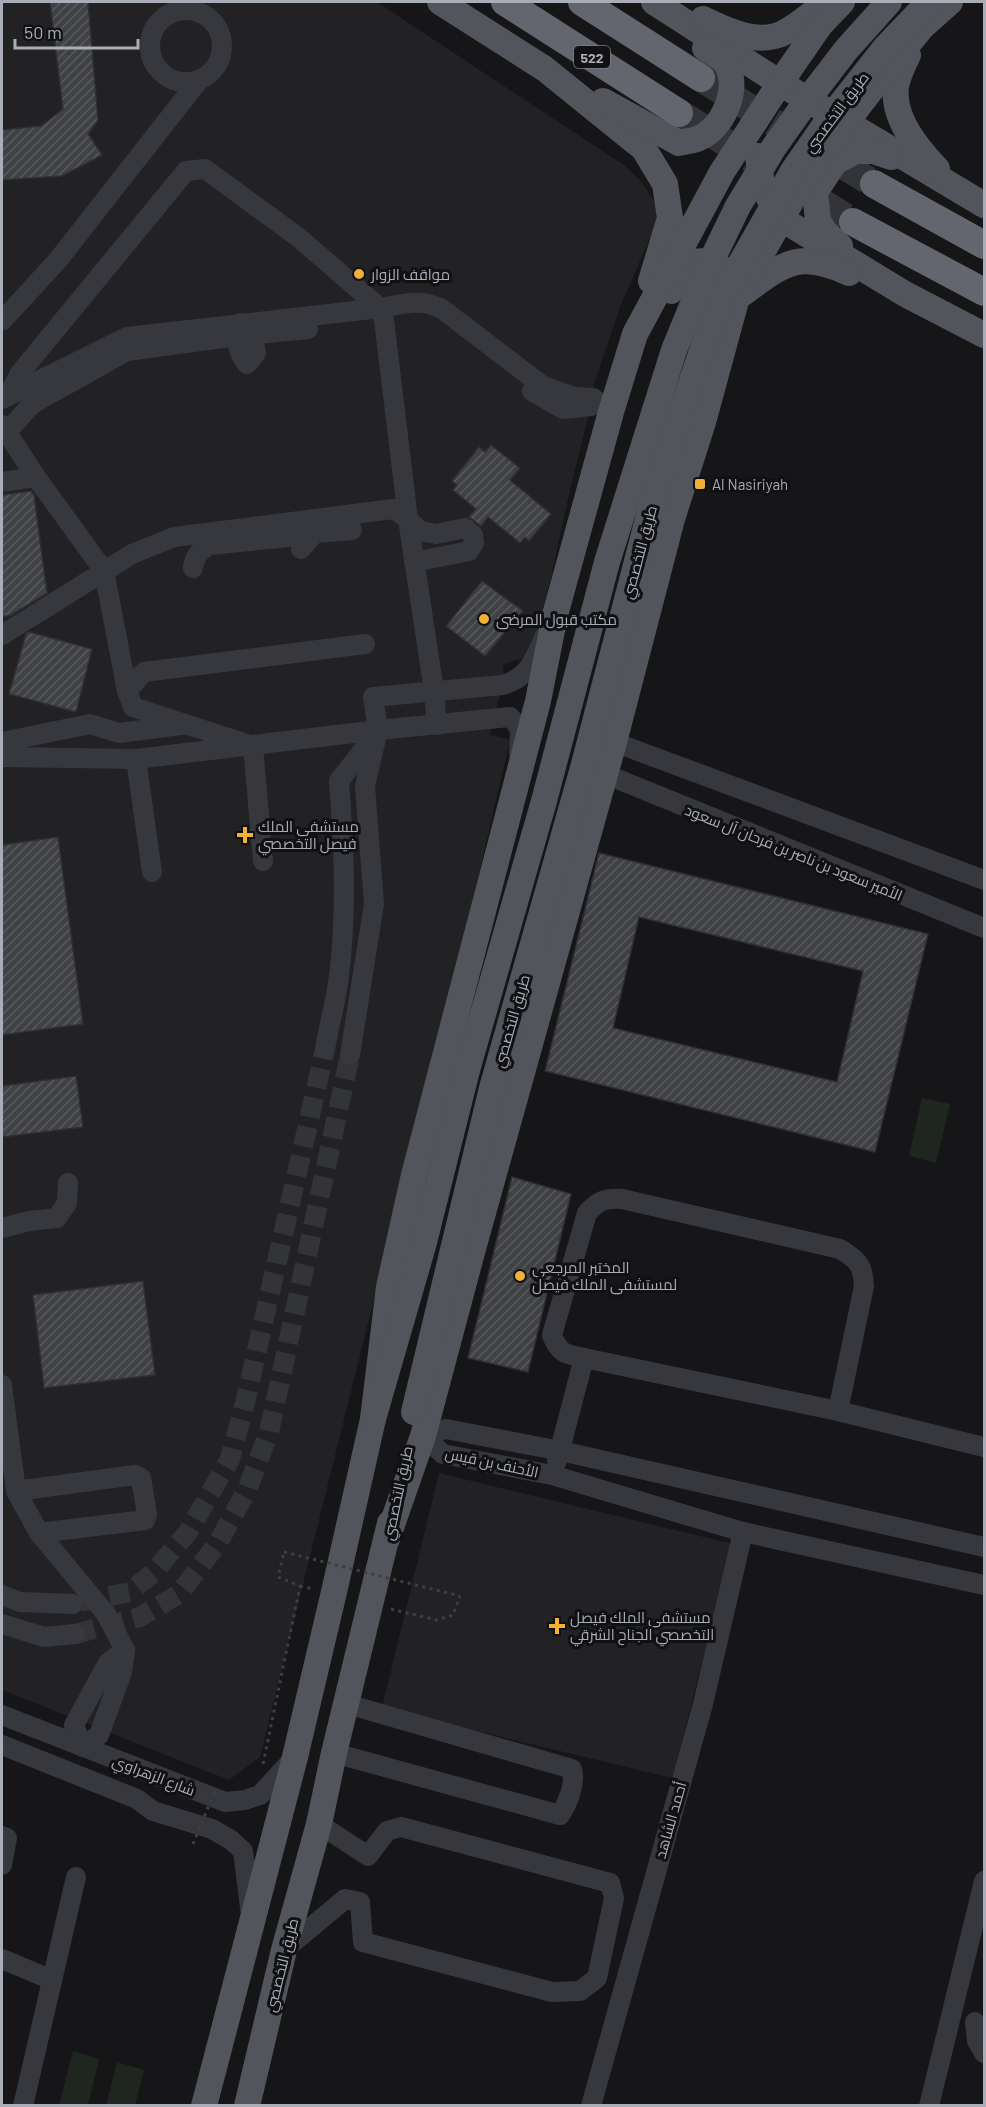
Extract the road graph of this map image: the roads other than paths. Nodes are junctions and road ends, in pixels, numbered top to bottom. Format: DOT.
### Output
graph roads {
  1 [pos="440,2"];
  2 [pos="505,2"];
  3 [pos="582,2"];
  4 [pos="640,2"];
  5 [pos="654,2"];
  6 [pos="671,2"];
  7 [pos="829,2"];
  8 [pos="842,2"];
  9 [pos="890,2"];
  10 [pos="929,2"];
  11 [pos="950,2"];
  12 [pos="181,5"];
  13 [pos="922,27"];
  14 [pos="545,69"];
  15 [pos="701,78"];
  16 [pos="199,80"];
  17 [pos="780,83"];
  18 [pos="678,113"];
  19 [pos="846,122"];
  20 [pos="874,184"];
  21 [pos="958,190"];
  22 [pos="984,205"];
  23 [pos="780,218"];
  24 [pos="854,222"];
  25 [pos="984,245"];
  26 [pos="984,292"];
  27 [pos="905,294"];
  28 [pos="737,297"];
  29 [pos="382,314"];
  30 [pos="2,321"];
  31 [pos="244,332"];
  32 [pos="635,334"];
  33 [pos="984,335"];
  34 [pos="5,396"];
  35 [pos="611,412"];
  36 [pos="4,429"];
  37 [pos="36,477"];
  38 [pos="2,482"];
  39 [pos="318,518"];
  40 [pos="408,519"];
  41 [pos="352,530"];
  42 [pos="301,549"];
  43 [pos="414,562"];
  44 [pos="193,568"];
  45 [pos="104,571"];
  46 [pos="555,615"];
  47 [pos="2,635"];
  48 [pos="365,644"];
  49 [pos="127,691"];
  50 [pos="434,691"];
  51 [pos="185,724"];
  52 [pos="437,724"];
  53 [pos="378,730"];
  54 [pos="2,742"];
  55 [pos="614,742"];
  56 [pos="253,747"];
  57 [pos="2,758"];
  58 [pos="136,759"];
  59 [pos="519,771"];
  60 [pos="605,774"];
  61 [pos="263,861"];
  62 [pos="152,872"];
  63 [pos="984,880"];
  64 [pos="984,928"];
  65 [pos="325,1049"];
  66 [pos="350,1055"];
  67 [pos="68,1183"];
  68 [pos="2,1228"];
  69 [pos="584,1358"];
  70 [pos="2,1385"];
  71 [pos="838,1411"];
  72 [pos="373,1419"];
  73 [pos="423,1436"];
  74 [pos="984,1447"];
  75 [pos="561,1451"];
  76 [pos="552,1475"];
  77 [pos="16,1491"];
  78 [pos="743,1532"];
  79 [pos="39,1533"];
  80 [pos="387,1539"];
  81 [pos="984,1547"];
  82 [pos="984,1585"];
  83 [pos="2,1595"];
  84 [pos="73,1604"];
  85 [pos="2,1624"];
  86 [pos="75,1634"];
  87 [pos="347,1704"];
  88 [pos="2,1715"];
  89 [pos="2,1745"];
  90 [pos="82,1747"];
  91 [pos="334,1753"];
  92 [pos="295,1757"];
  93 [pos="147,1773"];
  94 [pos="137,1799"];
  95 [pos="319,1824"];
  96 [pos="2,1836"];
  97 [pos="2,1865"];
  98 [pos="76,1877"];
  99 [pos="984,1881"];
  100 [pos="252,1920"];
  101 [pos="284,1950"];
  102 [pos="2,1959"];
  103 [pos="52,1980"];
  104 [pos="952,2018"];
  105 [pos="980,2020"];
  106 [pos="984,2053"];
  107 [pos="23,2106"];
  108 [pos="204,2106"];
  109 [pos="247,2106"];
  110 [pos="591,2106"];
  111 [pos="929,2106"];
  1 -- 14 [label="main road"];
  2 -- 18 [label="highway, 522"];
  3 -- 15 [label="highway, 522"];
  4 -- 14 [label="main road"];
  5 -- 17 [label="main road"];
  6 -- 7 [label="main road"];
  8 -- 17 [label="main road"];
  9 -- 72 [label="main road, طريق التخصصي, bridge"];
  10 -- 80 [label="main road, طريق التخصصي, bridge"];
  11 -- 13 [label="main road"];
  12 -- 16 [label="street"];
  12 -- 16 [label="street"];
  13 -- 19 [label="main road"];
  13 -- 21 [label="main road"];
  14 -- 32 [label="main road"];
  16 -- 30 [label="street"];
  17 -- 19 [label="main road"];
  17 -- 23 [label="main road"];
  17 -- 32 [label="main road"];
  19 -- 21 [label="main road"];
  19 -- 23 [label="main road"];
  20 -- 25 [label="highway"];
  21 -- 22 [label="main road"];
  21 -- 27 [label="main road"];
  23 -- 27 [label="main road"];
  23 -- 28 [label="main road"];
  24 -- 26 [label="highway"];
  27 -- 28 [label="main road"];
  27 -- 33 [label="main road"];
  28 -- 32 [label="main road"];
  28 -- 55 [label="main road"];
  29 -- 31 [label="street"];
  29 -- 34 [label="street"];
  29 -- 35 [label="street"];
  29 -- 40 [label="street"];
  31 -- 34 [label="street"];
  31 -- 36 [label="street"];
  32 -- 35 [label="main road"];
  35 -- 46 [label="main road"];
  36 -- 37 [label="street"];
  37 -- 38 [label="street"];
  37 -- 45 [label="street"];
  39 -- 40 [label="street"];
  39 -- 44 [label="street"];
  39 -- 45 [label="street"];
  40 -- 43 [label="street"];
  40 -- 43 [label="street"];
  41 -- 42 [label="street"];
  43 -- 50 [label="street"];
  45 -- 47 [label="street"];
  45 -- 49 [label="street"];
  46 -- 50 [label="street"];
  46 -- 59 [label="main road"];
  48 -- 49 [label="street"];
  49 -- 51 [label="street"];
  50 -- 52 [label="street"];
  50 -- 53 [label="street"];
  51 -- 54 [label="street"];
  51 -- 56 [label="street"];
  52 -- 53 [label="street"];
  52 -- 59 [label="street"];
  53 -- 56 [label="street"];
  53 -- 65 [label="street"];
  53 -- 66 [label="street"];
  55 -- 60 [label="main road"];
  55 -- 63 [label="street"];
  56 -- 58 [label="street"];
  56 -- 61 [label="street"];
  57 -- 58 [label="street"];
  58 -- 62 [label="street"];
  59 -- 72 [label="main road"];
  60 -- 64 [label="street, الأمير سعود بن ناصر بن فرحان آل سعود"];
  60 -- 73 [label="main road"];
  67 -- 68 [label="street"];
  69 -- 71 [label="street"];
  69 -- 71 [label="street"];
  69 -- 75 [label="street"];
  70 -- 77 [label="street"];
  71 -- 74 [label="street"];
  72 -- 92 [label="main road, طريق التخصصي"];
  73 -- 75 [label="street, الأحنف بن قيس"];
  73 -- 76 [label="street, الأحنف بن قيس"];
  73 -- 80 [label="main road"];
  75 -- 76 [label="street"];
  75 -- 81 [label="street, الأحنف بن قيس"];
  76 -- 78 [label="street, الأحنف بن قيس"];
  77 -- 79 [label="street"];
  77 -- 79 [label="street"];
  78 -- 82 [label="street, الأحنف بن قيس"];
  78 -- 110 [label="street, أحمد الشاهد"];
  79 -- 90 [label="street"];
  80 -- 87 [label="main road, طريق التخصصي"];
  83 -- 84 [label="street"];
  85 -- 86 [label="street"];
  87 -- 91 [label="main road, طريق التخصصي"];
  87 -- 91 [label="street"];
  88 -- 90 [label="street, شارع الزهراوي"];
  89 -- 94 [label="street"];
  90 -- 93 [label="street, شارع الزهراوي"];
  91 -- 95 [label="main road, طريق التخصصي"];
  92 -- 93 [label="street, شارع الزهراوي"];
  92 -- 100 [label="main road, طريق التخصصي"];
  93 -- 94 [label="street"];
  94 -- 100 [label="street"];
  95 -- 101 [label="main road, طريق التخصصي"];
  95 -- 101 [label="street"];
  96 -- 97 [label="street"];
  98 -- 103 [label="street"];
  99 -- 104 [label="street"];
  100 -- 108 [label="main road, طريق التخصصي"];
  101 -- 109 [label="main road, طريق التخصصي"];
  102 -- 103 [label="street"];
  103 -- 107 [label="street"];
  104 -- 105 [label="street"];
  104 -- 111 [label="street"];
  105 -- 106 [label="street"];
}
